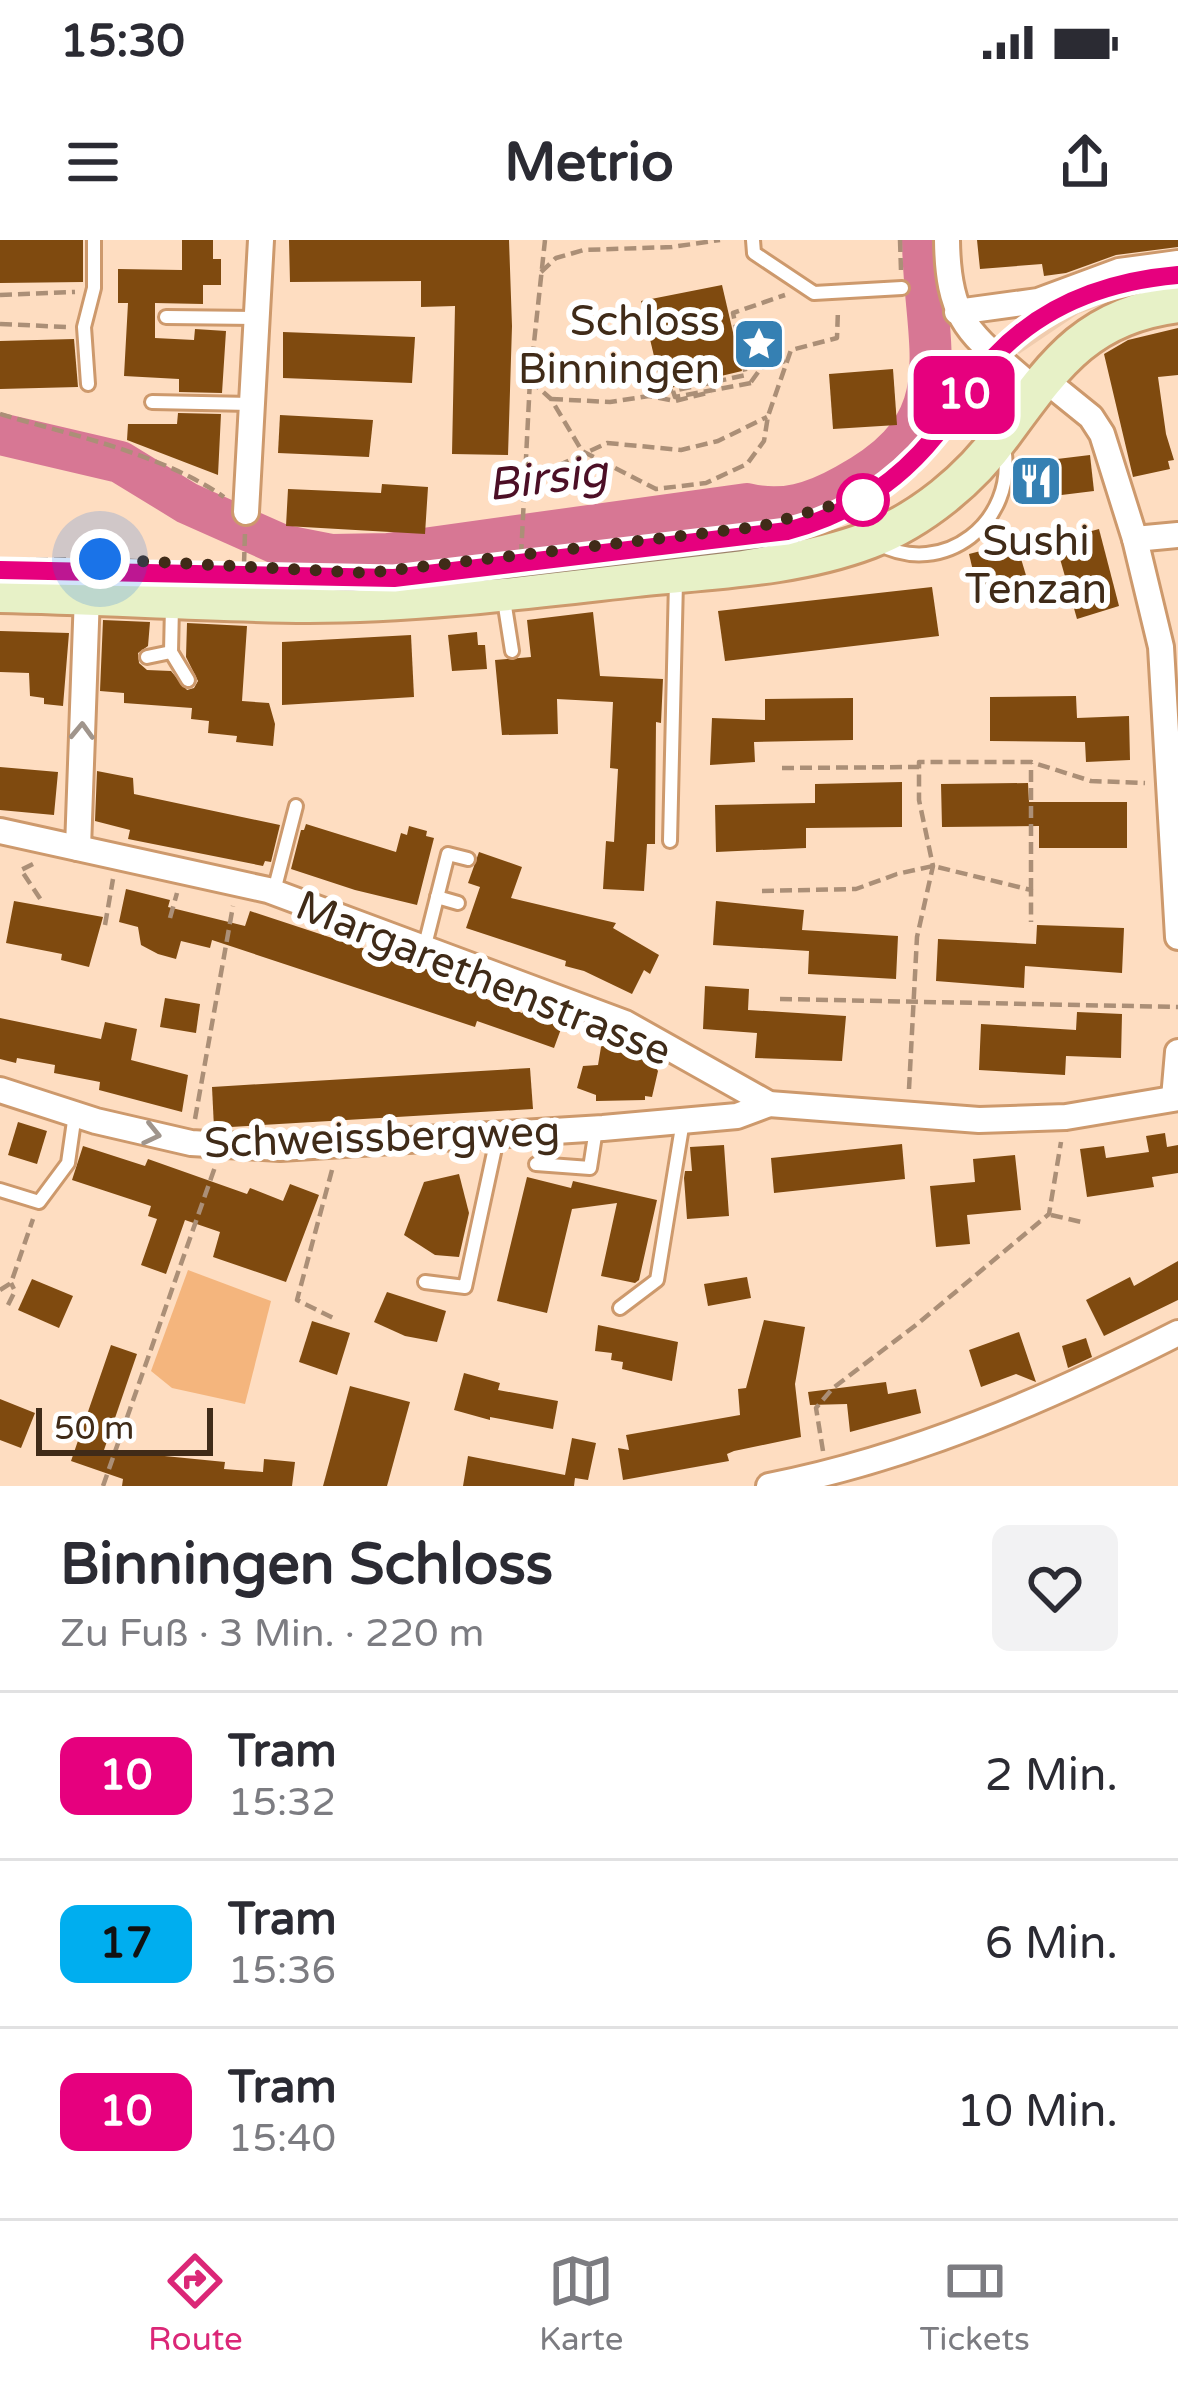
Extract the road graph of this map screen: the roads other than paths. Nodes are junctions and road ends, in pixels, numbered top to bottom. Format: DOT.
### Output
graph roads {
  1 [pos="94,240"];
  2 [pos="262,240"];
  3 [pos="753,240"];
  4 [pos="947,240"];
  5 [pos="1178,263"];
  6 [pos="902,288"];
  7 [pos="1178,304"];
  8 [pos="957,312"];
  9 [pos="166,317"];
  10 [pos="257,318"];
  11 [pos="88,384"];
  12 [pos="1039,384"];
  13 [pos="152,402"];
  14 [pos="252,404"];
  15 [pos="992,423"];
  16 [pos="245,521"];
  17 [pos="1178,535"];
  18 [pos="871,539"];
  19 [pos="1135,539"];
  20 [pos="676,574"];
  21 [pos="502,592"];
  22 [pos="0,594"];
  23 [pos="87,596"];
  24 [pos="172,599"];
  25 [pos="1167,630"];
  26 [pos="512,651"];
  27 [pos="171,652"];
  28 [pos="147,657"];
  29 [pos="188,680"];
  30 [pos="296,806"];
  31 [pos="0,831"];
  32 [pos="670,841"];
  33 [pos="78,848"];
  34 [pos="468,859"];
  35 [pos="274,892"];
  36 [pos="437,897"];
  37 [pos="458,903"];
  38 [pos="1178,937"];
  39 [pos="424,949"];
  40 [pos="1178,1052"];
  41 [pos="0,1090"];
  42 [pos="1176,1098"];
  43 [pos="770,1103"];
  44 [pos="75,1114"];
  45 [pos="682,1121"];
  46 [pos="596,1129"];
  47 [pos="499,1135"];
  48 [pos="536,1164"];
  49 [pos="0,1190"];
  50 [pos="425,1282"];
  51 [pos="620,1308"];
  52 [pos="1178,1333"];
  53 [pos="769,1486"];
  1 -- 11 [label="lane"];
  2 -- 10 [label="street"];
  3 -- 6 [label="lane"];
  4 -- 8 [label="street"];
  5 -- 8 [label="street"];
  7 -- 12 [label="main road"];
  8 -- 12 [label="street"];
  9 -- 10 [label="lane"];
  10 -- 14 [label="street"];
  12 -- 15 [label="main road"];
  12 -- 19 [label="street"];
  13 -- 14 [label="lane"];
  14 -- 16 [label="street"];
  15 -- 18 [label="main road"];
  15 -- 18 [label="lane"];
  17 -- 19 [label="street"];
  18 -- 20 [label="main road"];
  19 -- 25 [label="street"];
  20 -- 21 [label="main road"];
  20 -- 32 [label="lane"];
  21 -- 24 [label="main road"];
  21 -- 26 [label="lane"];
  22 -- 23 [label="main road"];
  23 -- 24 [label="main road"];
  33 -- 23 [label="street, one-way"];
  24 -- 27 [label="lane"];
  25 -- 38 [label="street"];
  27 -- 28 [label="lane"];
  27 -- 29 [label="lane"];
  30 -- 35 [label="lane"];
  31 -- 33 [label="street, Margarethenstrasse"];
  33 -- 35 [label="street, Margarethenstrasse"];
  34 -- 36 [label="lane"];
  35 -- 39 [label="street, Margarethenstrasse"];
  36 -- 37 [label="lane"];
  36 -- 39 [label="lane"];
  39 -- 43 [label="street, Margarethenstrasse"];
  40 -- 42 [label="street"];
  41 -- 44 [label="street, Schweissbergweg"];
  42 -- 43 [label="street, Margarethenstrasse"];
  43 -- 45 [label="street, Schweissbergweg"];
  44 -- 47 [label="street, Schweissbergweg, one-way"];
  44 -- 49 [label="lane"];
  45 -- 46 [label="street, Schweissbergweg"];
  45 -- 51 [label="lane"];
  46 -- 47 [label="street, Schweissbergweg"];
  46 -- 48 [label="lane"];
  47 -- 50 [label="lane"];
  52 -- 53 [label="street"];
}
